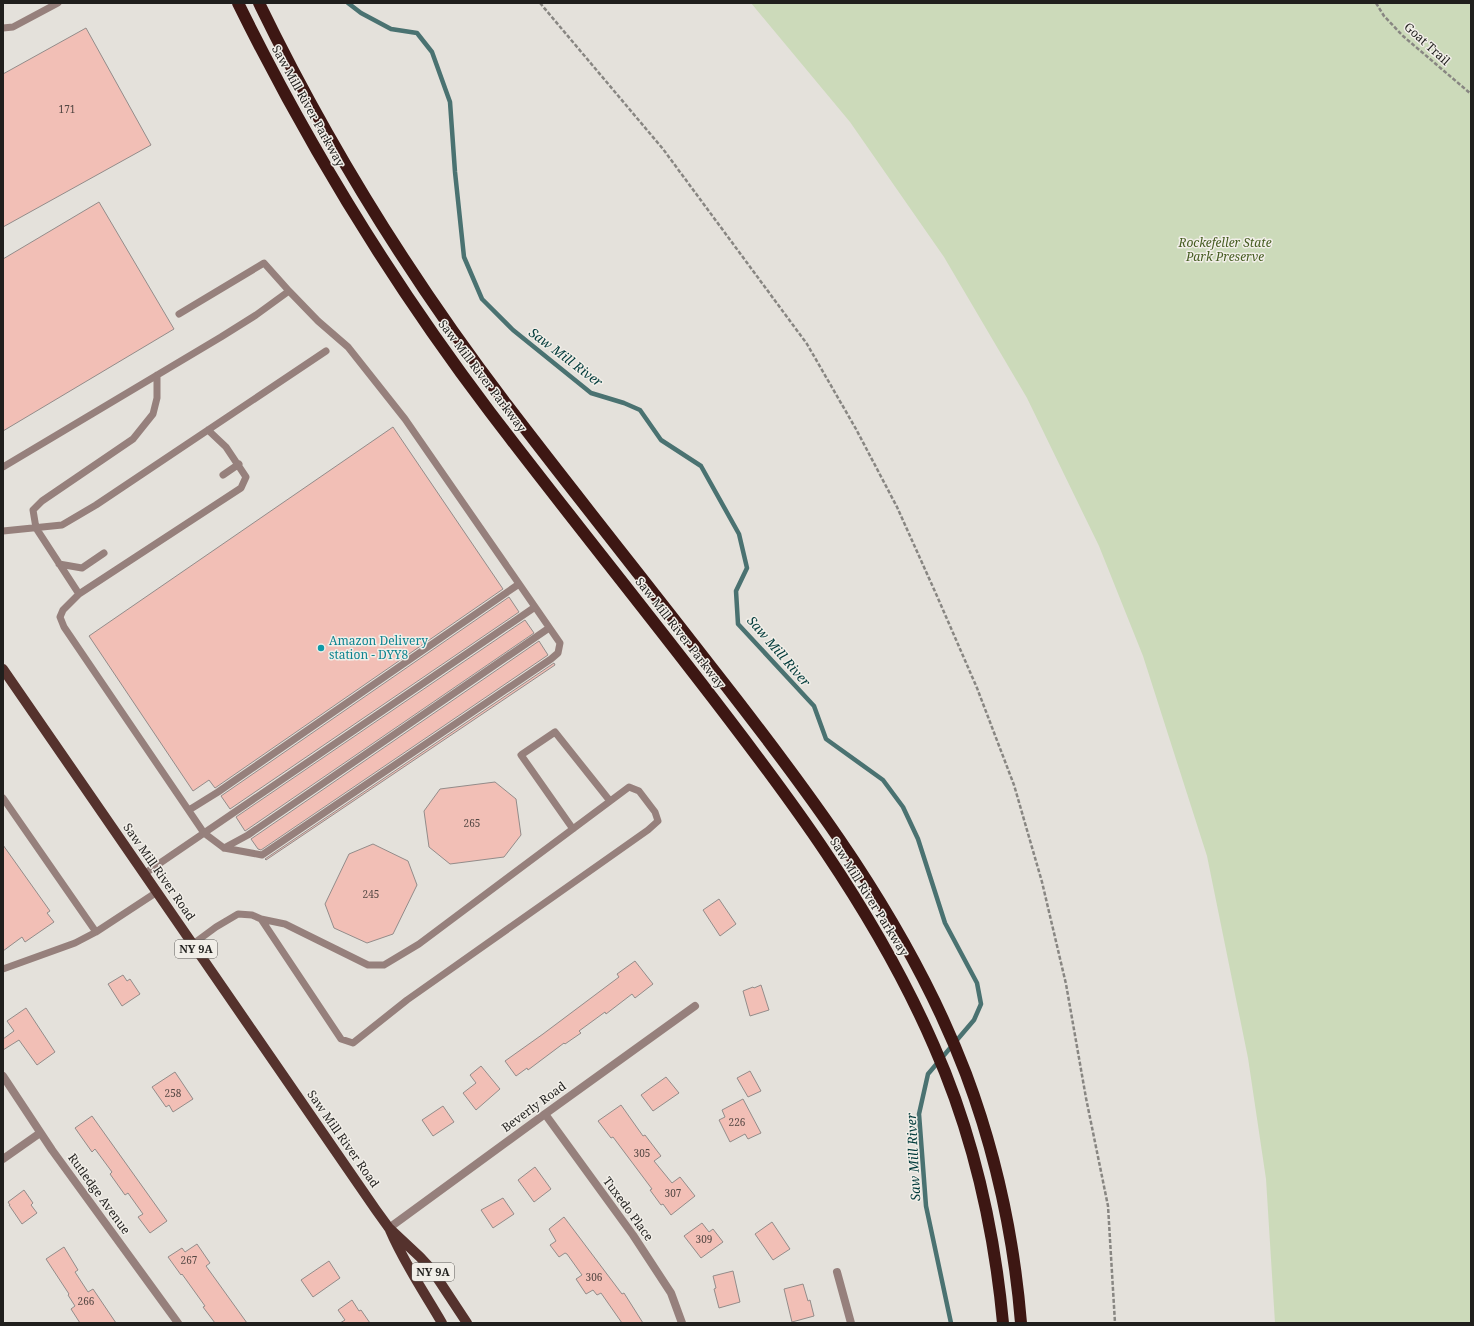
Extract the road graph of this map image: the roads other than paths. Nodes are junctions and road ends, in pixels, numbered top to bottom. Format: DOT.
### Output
graph roads {
  1 [pos="58,3"];
  2 [pos="238,3"];
  3 [pos="259,3"];
  4 [pos="3,28"];
  5 [pos="289,291"];
  6 [pos="179,314"];
  7 [pos="326,351"];
  8 [pos="158,375"];
  9 [pos="208,430"];
  10 [pos="239,464"];
  11 [pos="3,467"];
  12 [pos="223,475"];
  13 [pos="36,528"];
  14 [pos="3,531"];
  15 [pos="104,553"];
  16 [pos="59,564"];
  17 [pos="519,584"];
  18 [pos="79,594"];
  19 [pos="535,607"];
  20 [pos="550,628"];
  21 [pos="3,669"];
  22 [pos="3,798"];
  23 [pos="610,801"];
  24 [pos="189,810"];
  25 [pos="573,829"];
  26 [pos="204,832"];
  27 [pos="224,848"];
  28 [pos="144,874"];
  29 [pos="157,892"];
  30 [pos="261,919"];
  31 [pos="96,932"];
  32 [pos="193,944"];
  33 [pos="3,969"];
  34 [pos="695,1006"];
  35 [pos="3,1076"];
  36 [pos="544,1114"];
  37 [pos="40,1133"];
  38 [pos="3,1159"];
  39 [pos="389,1228"];
  40 [pos="838,1272"];
  41 [pos="178,1323"];
  42 [pos="442,1323"];
  43 [pos="467,1323"];
  44 [pos="682,1323"];
  45 [pos="851,1323"];
  46 [pos="1003,1323"];
  47 [pos="1021,1323"];
  1 -- 4 [label="lane"];
  2 -- 46 [label="highway, Saw Mill River Parkway"];
  3 -- 47 [label="highway, Saw Mill River Parkway"];
  5 -- 6 [label="lane"];
  5 -- 8 [label="lane"];
  5 -- 17 [label="lane"];
  7 -- 9 [label="lane"];
  8 -- 11 [label="lane"];
  8 -- 13 [label="lane"];
  9 -- 10 [label="lane"];
  9 -- 13 [label="lane"];
  10 -- 12 [label="lane"];
  10 -- 18 [label="lane"];
  13 -- 14 [label="lane"];
  13 -- 16 [label="lane"];
  15 -- 16 [label="lane"];
  16 -- 18 [label="lane"];
  17 -- 19 [label="lane"];
  17 -- 24 [label="lane"];
  18 -- 24 [label="lane"];
  19 -- 20 [label="lane"];
  19 -- 26 [label="lane"];
  20 -- 27 [label="lane"];
  20 -- 27 [label="lane"];
  21 -- 28 [label="main road, Saw Mill River Road / NY 9A"];
  22 -- 31 [label="lane"];
  23 -- 25 [label="lane"];
  23 -- 25 [label="lane"];
  23 -- 30 [label="lane"];
  24 -- 26 [label="lane"];
  25 -- 30 [label="lane"];
  26 -- 27 [label="lane"];
  26 -- 28 [label="lane"];
  28 -- 29 [label="main road, Saw Mill River Road / NY 9A"];
  29 -- 31 [label="lane"];
  29 -- 32 [label="main road, Saw Mill River Road / NY 9A"];
  30 -- 32 [label="lane"];
  31 -- 33 [label="lane"];
  32 -- 39 [label="main road, Saw Mill River Road / NY 9A"];
  34 -- 36 [label="street, Beverly Road"];
  35 -- 37 [label="street, Rutledge Avenue"];
  36 -- 39 [label="street, Beverly Road"];
  36 -- 44 [label="street, Tuxedo Place"];
  37 -- 38 [label="street"];
  37 -- 41 [label="street, Rutledge Avenue"];
  39 -- 42 [label="main road, Saw Mill River Road / NY 9A"];
  39 -- 43 [label="main road, Saw Mill River Road / NY 9A"];
  40 -- 45 [label="street"];
}
